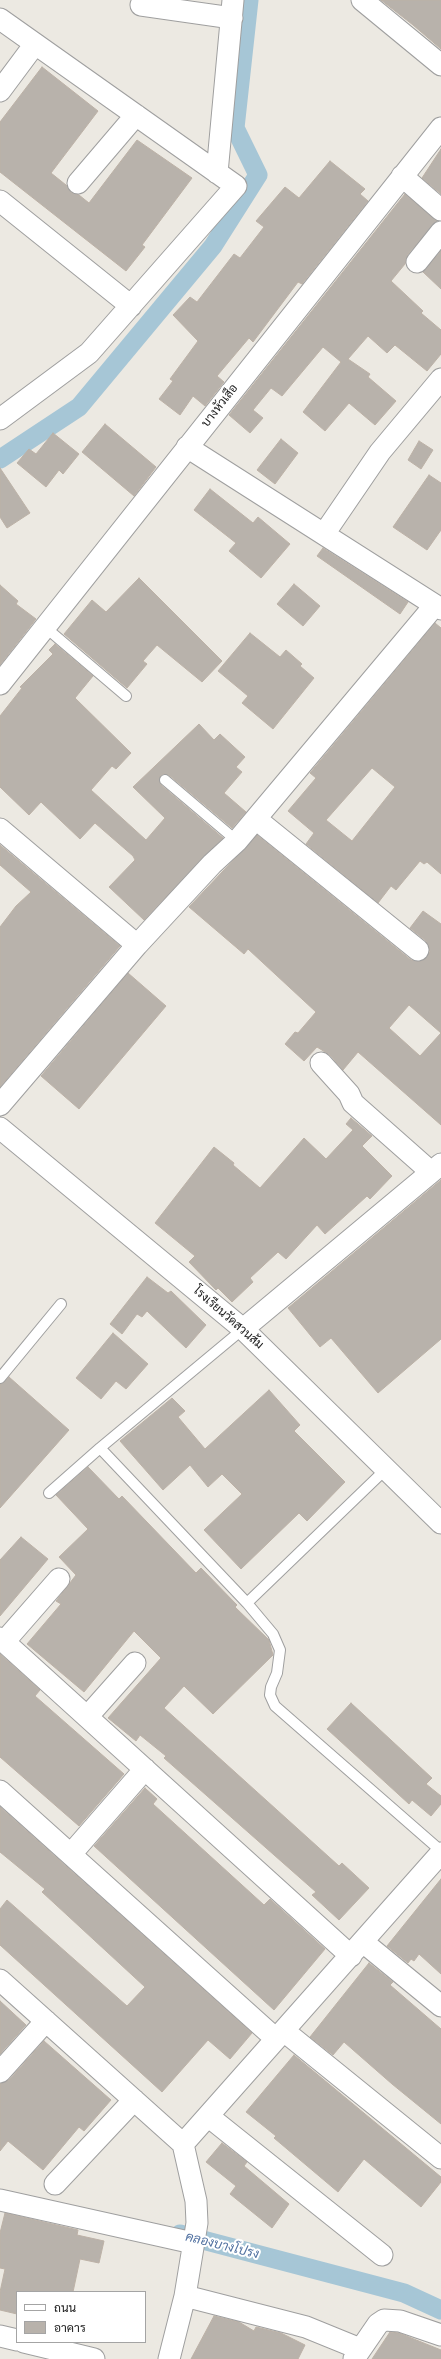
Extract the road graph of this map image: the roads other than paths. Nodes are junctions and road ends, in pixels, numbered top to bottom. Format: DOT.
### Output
graph roads {
  1 [pos="362,0"];
  2 [pos="141,5"];
  3 [pos="232,9"];
  4 [pos="0,19"];
  5 [pos="35,44"];
  6 [pos="441,65"];
  7 [pos="0,91"];
  8 [pos="136,115"];
  9 [pos="441,128"];
  10 [pos="218,173"];
  11 [pos="402,176"];
  12 [pos="78,183"];
  13 [pos="0,201"];
  14 [pos="441,210"];
  15 [pos="441,232"];
  16 [pos="417,262"];
  17 [pos="131,306"];
  18 [pos="441,379"];
  19 [pos="0,419"];
  20 [pos="188,447"];
  21 [pos="324,534"];
  22 [pos="438,607"];
  23 [pos="45,627"];
  24 [pos="0,684"];
  25 [pos="126,696"];
  26 [pos="165,780"];
  27 [pos="256,819"];
  28 [pos="0,829"];
  29 [pos="237,840"];
  30 [pos="137,945"];
  31 [pos="418,950"];
  32 [pos="321,1063"];
  33 [pos="0,1105"];
  34 [pos="0,1128"];
  35 [pos="436,1168"];
  36 [pos="60,1304"];
  37 [pos="243,1329"];
  38 [pos="0,1378"];
  39 [pos="100,1448"];
  40 [pos="386,1469"];
  41 [pos="49,1493"];
  42 [pos="441,1523"];
  43 [pos="59,1579"];
  44 [pos="247,1603"];
  45 [pos="2,1640"];
  46 [pos="135,1663"];
  47 [pos="87,1717"];
  48 [pos="145,1770"];
  49 [pos="0,1791"];
  50 [pos="441,1852"];
  51 [pos="71,1854"];
  52 [pos="357,1949"];
  53 [pos="0,1980"];
  54 [pos="441,2006"];
  55 [pos="46,2021"];
  56 [pos="280,2035"];
  57 [pos="0,2072"];
  58 [pos="134,2100"];
  59 [pos="208,2116"];
  60 [pos="183,2144"];
  61 [pos="441,2158"];
  62 [pos="55,2184"];
  63 [pos="0,2200"];
  64 [pos="194,2239"];
  65 [pos="382,2255"];
  66 [pos="185,2296"];
  67 [pos="441,2335"];
  68 [pos="0,2336"];
  69 [pos="16,2340"];
  70 [pos="28,2343"];
  71 [pos="357,2354"];
  72 [pos="94,2359"];
  73 [pos="169,2359"];
  1 -- 6 [label="street"];
  2 -- 3 [label="street"];
  3 -- 10 [label="street"];
  4 -- 5 [label="street"];
  5 -- 7 [label="street"];
  5 -- 8 [label="street"];
  8 -- 10 [label="street"];
  8 -- 12 [label="street"];
  9 -- 11 [label="street, บางหัวเสือ"];
  10 -- 17 [label="street"];
  11 -- 14 [label="street"];
  11 -- 20 [label="street, บางหัวเสือ"];
  13 -- 17 [label="street"];
  15 -- 16 [label="street"];
  17 -- 19 [label="street"];
  18 -- 21 [label="street"];
  20 -- 21 [label="street"];
  20 -- 23 [label="street, บางหัวเสือ"];
  21 -- 22 [label="street"];
  22 -- 27 [label="street"];
  23 -- 24 [label="street, บางหัวเสือ"];
  23 -- 25 [label="lane"];
  26 -- 29 [label="lane"];
  27 -- 29 [label="street"];
  27 -- 31 [label="street"];
  28 -- 30 [label="street"];
  29 -- 30 [label="street"];
  30 -- 33 [label="street"];
  32 -- 35 [label="street"];
  34 -- 37 [label="street, โรงเรียนวัดสวนส้ม"];
  35 -- 37 [label="street"];
  36 -- 38 [label="lane"];
  37 -- 39 [label="lane"];
  37 -- 40 [label="street, โรงเรียนวัดสวนส้ม"];
  39 -- 41 [label="lane"];
  39 -- 44 [label="lane"];
  40 -- 42 [label="street, โรงเรียนวัดสวนส้ม"];
  40 -- 44 [label="lane"];
  43 -- 45 [label="street"];
  44 -- 50 [label="lane"];
  45 -- 47 [label="street"];
  46 -- 47 [label="street"];
  47 -- 48 [label="street"];
  48 -- 51 [label="street"];
  48 -- 52 [label="street"];
  49 -- 51 [label="street"];
  50 -- 52 [label="street"];
  51 -- 56 [label="street"];
  52 -- 54 [label="street"];
  52 -- 56 [label="street"];
  53 -- 55 [label="street"];
  55 -- 57 [label="street"];
  55 -- 58 [label="street"];
  56 -- 59 [label="street"];
  56 -- 61 [label="street"];
  58 -- 60 [label="street"];
  58 -- 62 [label="street"];
  59 -- 60 [label="street"];
  59 -- 65 [label="street"];
  60 -- 64 [label="street"];
  63 -- 64 [label="street"];
  64 -- 66 [label="street"];
  66 -- 71 [label="street"];
  66 -- 73 [label="street"];
  67 -- 71 [label="street"];
  68 -- 69 [label="street"];
  70 -- 72 [label="street"];
}
